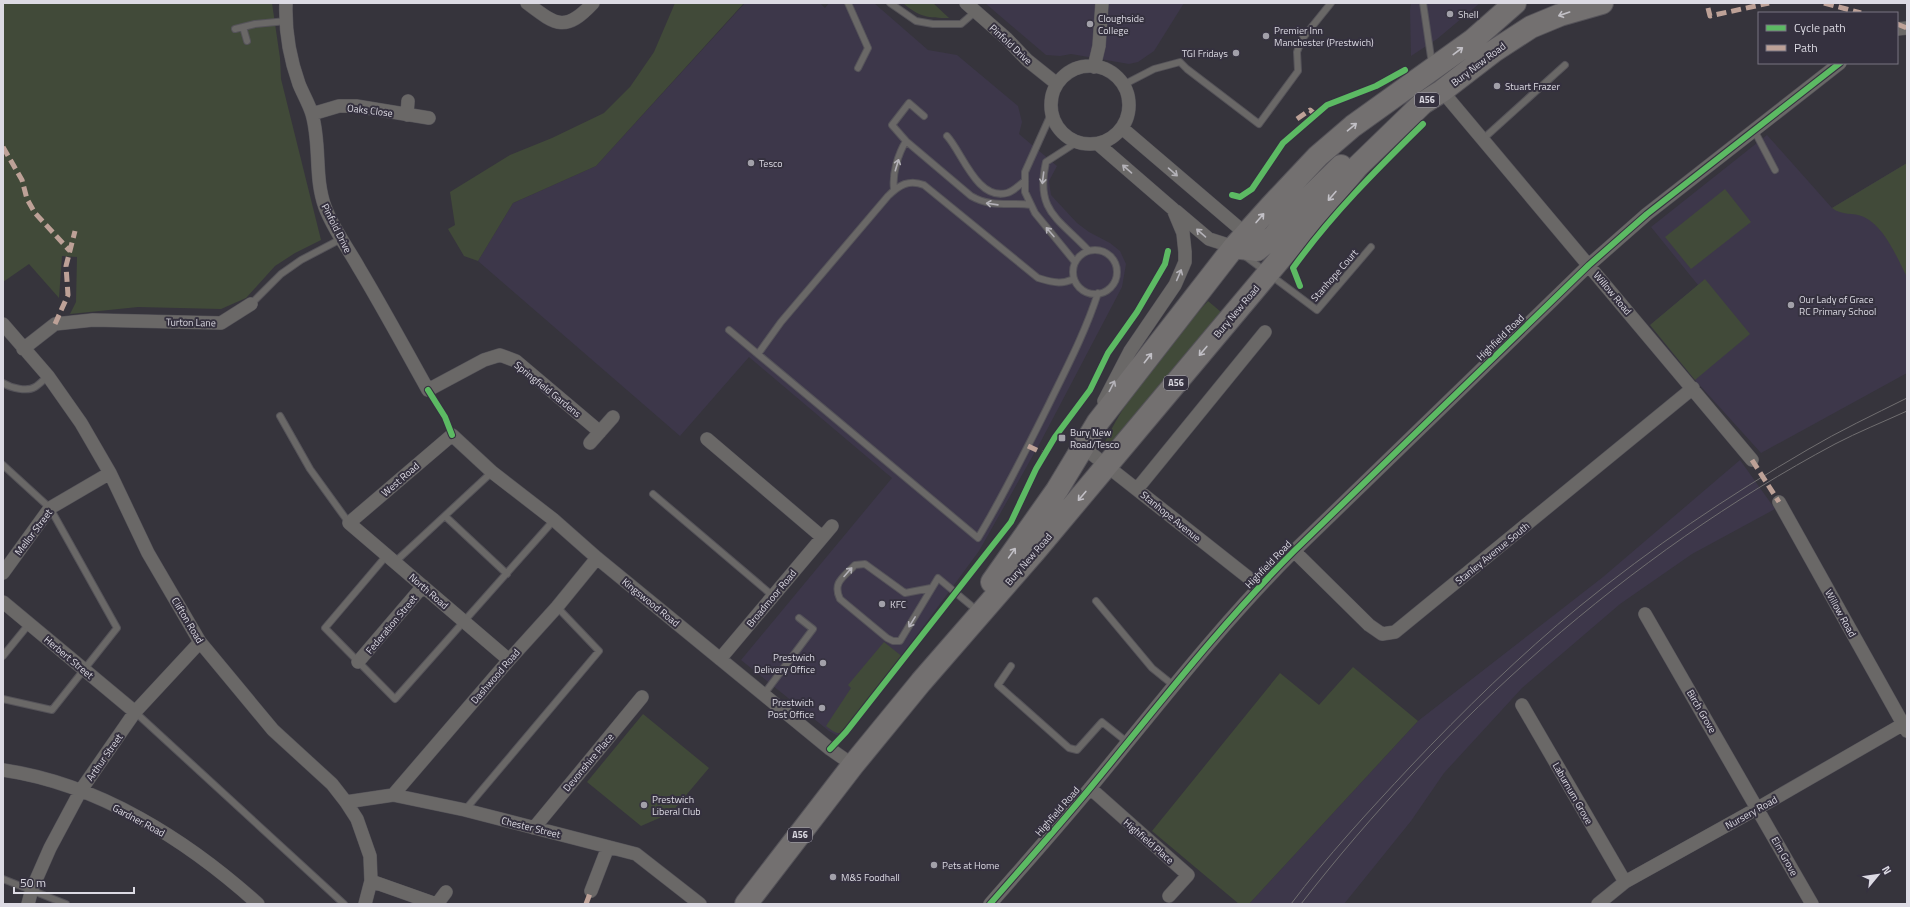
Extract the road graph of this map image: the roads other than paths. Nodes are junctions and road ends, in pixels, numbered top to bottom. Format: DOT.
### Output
graph roads {
  1 [pos="286,3"];
  2 [pos="527,3"];
  3 [pos="593,3"];
  4 [pos="848,3"];
  5 [pos="890,3"];
  6 [pos="1102,3"];
  7 [pos="1331,3"];
  8 [pos="1423,3"];
  9 [pos="1514,3"];
  10 [pos="1602,3"];
  11 [pos="971,7"];
  12 [pos="286,22"];
  13 [pos="243,27"];
  14 [pos="235,29"];
  15 [pos="247,41"];
  16 [pos="1839,64"];
  17 [pos="1565,65"];
  18 [pos="1094,67"];
  19 [pos="858,68"];
  20 [pos="1433,70"];
  21 [pos="1058,84"];
  22 [pos="1123,85"];
  23 [pos="1442,91"];
  24 [pos="408,101"];
  25 [pos="1418,108"];
  26 [pos="1052,112"];
  27 [pos="312,114"];
  28 [pos="407,115"];
  29 [pos="924,116"];
  30 [pos="429,118"];
  31 [pos="1122,128"];
  32 [pos="1754,130"];
  33 [pos="947,136"];
  34 [pos="1483,139"];
  35 [pos="906,141"];
  36 [pos="1077,142"];
  37 [pos="1098,144"];
  38 [pos="1775,170"];
  39 [pos="1025,181"];
  40 [pos="894,190"];
  41 [pos="1030,205"];
  42 [pos="1173,209"];
  43 [pos="342,240"];
  44 [pos="1246,244"];
  45 [pos="1370,248"];
  46 [pos="1088,250"];
  47 [pos="1075,262"];
  48 [pos="1589,264"];
  49 [pos="1267,273"];
  50 [pos="1074,279"];
  51 [pos="1098,294"];
  52 [pos="251,304"];
  53 [pos="3,324"];
  54 [pos="729,330"];
  55 [pos="1265,332"];
  56 [pos="23,350"];
  57 [pos="758,354"];
  58 [pos="48,376"];
  59 [pos="3,383"];
  60 [pos="1693,388"];
  61 [pos="428,390"];
  62 [pos="280,416"];
  63 [pos="613,417"];
  64 [pos="1098,422"];
  65 [pos="600,432"];
  66 [pos="452,435"];
  67 [pos="707,439"];
  68 [pos="590,443"];
  69 [pos="1083,447"];
  70 [pos="1752,460"];
  71 [pos="3,465"];
  72 [pos="1107,466"];
  73 [pos="492,472"];
  74 [pos="110,473"];
  75 [pos="1137,489"];
  76 [pos="653,494"];
  77 [pos="1779,502"];
  78 [pos="50,508"];
  79 [pos="445,516"];
  80 [pos="554,520"];
  81 [pos="349,523"];
  82 [pos="832,526"];
  83 [pos="822,537"];
  84 [pos="1294,551"];
  85 [pos="597,558"];
  86 [pos="391,559"];
  87 [pos="3,573"];
  88 [pos="507,574"];
  89 [pos="423,586"];
  90 [pos="1259,586"];
  91 [pos="931,588"];
  92 [pos="773,596"];
  93 [pos="1096,600"];
  94 [pos="3,602"];
  95 [pos="557,607"];
  96 [pos="974,608"];
  97 [pos="1645,614"];
  98 [pos="799,618"];
  99 [pos="463,621"];
  100 [pos="29,624"];
  101 [pos="200,642"];
  102 [pos="3,656"];
  103 [pos="720,659"];
  104 [pos="509,660"];
  105 [pos="358,662"];
  106 [pos="1011,666"];
  107 [pos="84,669"];
  108 [pos="921,682"];
  109 [pos="1173,685"];
  110 [pos="764,694"];
  111 [pos="642,697"];
  112 [pos="3,699"];
  113 [pos="1522,705"];
  114 [pos="134,712"];
  115 [pos="1906,726"];
  116 [pos="1127,742"];
  117 [pos="853,765"];
  118 [pos="3,770"];
  119 [pos="1090,788"];
  120 [pos="81,790"];
  121 [pos="393,795"];
  122 [pos="346,802"];
  123 [pos="1758,808"];
  124 [pos="464,810"];
  125 [pos="534,828"];
  126 [pos="608,846"];
  127 [pos="3,879"];
  128 [pos="371,881"];
  129 [pos="1625,882"];
  130 [pos="32,889"];
  131 [pos="446,892"];
  132 [pos="591,892"];
  133 [pos="1169,896"];
  134 [pos="28,904"];
  135 [pos="66,904"];
  136 [pos="258,904"];
  137 [pos="344,904"];
  138 [pos="365,904"];
  139 [pos="436,904"];
  140 [pos="700,904"];
  141 [pos="746,904"];
  142 [pos="990,904"];
  143 [pos="1598,904"];
  144 [pos="1812,904"];
  1 -- 12 [label="street, Pinfold Drive"];
  2 -- 3 [label="street"];
  4 -- 19 [label="lane"];
  5 -- 11 [label="lane"];
  6 -- 18 [label="street"];
  7 -- 22 [label="lane"];
  8 -- 20 [label="lane"];
  20 -- 9 [label="highway, Bury New Road / A56, one-way"];
  10 -- 23 [label="highway, Bury New Road / A56, one-way"];
  11 -- 21 [label="street, Pinfold Drive"];
  12 -- 13 [label="lane"];
  12 -- 27 [label="street, Pinfold Drive"];
  13 -- 14 [label="lane"];
  13 -- 15 [label="lane"];
  16 -- 32 [label="street, Highfield Road"];
  17 -- 34 [label="lane"];
  18 -- 21 [label="street"];
  18 -- 22 [label="street"];
  44 -- 20 [label="highway, Bury New Road / A56, one-way"];
  21 -- 26 [label="street"];
  22 -- 31 [label="street"];
  23 -- 25 [label="highway, Bury New Road / A56"];
  23 -- 34 [label="street, Willow Road"];
  24 -- 28 [label="street"];
  25 -- 44 [label="highway"];
  25 -- 49 [label="highway, Bury New Road / A56, one-way"];
  26 -- 36 [label="street"];
  26 -- 39 [label="lane"];
  27 -- 28 [label="street, Oaks Close"];
  27 -- 43 [label="street, Pinfold Drive"];
  28 -- 30 [label="street, Oaks Close"];
  29 -- 35 [label="lane"];
  31 -- 37 [label="street"];
  31 -- 44 [label="street, one-way"];
  32 -- 38 [label="lane"];
  32 -- 48 [label="street, Highfield Road"];
  33 -- 39 [label="lane"];
  34 -- 48 [label="street, Willow Road"];
  40 -- 35 [label="lane, one-way"];
  41 -- 35 [label="lane, one-way"];
  36 -- 37 [label="street"];
  36 -- 46 [label="lane, one-way"];
  42 -- 37 [label="street, one-way"];
  39 -- 41 [label="lane"];
  40 -- 50 [label="lane"];
  40 -- 57 [label="lane"];
  47 -- 41 [label="lane, one-way"];
  44 -- 42 [label="street, one-way"];
  64 -- 42 [label="street, one-way"];
  43 -- 52 [label="lane, Turton Lane"];
  43 -- 61 [label="street, Pinfold Drive"];
  44 -- 49 [label="highway"];
  64 -- 44 [label="highway, Bury New Road / A56, one-way"];
  45 -- 49 [label="lane, Stanhope Court"];
  46 -- 47 [label="lane"];
  46 -- 51 [label="lane"];
  47 -- 50 [label="lane"];
  48 -- 60 [label="street, Willow Road"];
  48 -- 84 [label="street, Highfield Road"];
  49 -- 72 [label="highway, Bury New Road / A56, one-way"];
  50 -- 51 [label="lane"];
  51 -- 57 [label="lane"];
  52 -- 56 [label="street, Turton Lane"];
  53 -- 56 [label="street, Clifton Road"];
  54 -- 57 [label="lane"];
  55 -- 75 [label="street"];
  56 -- 58 [label="street, Clifton Road"];
  58 -- 59 [label="lane"];
  58 -- 74 [label="street, Clifton Road"];
  60 -- 70 [label="street, Willow Road"];
  60 -- 84 [label="street, Stanley Avenue South"];
  61 -- 65 [label="street, Springfield Gardens"];
  62 -- 81 [label="lane"];
  63 -- 65 [label="street"];
  64 -- 69 [label="highway, Bury New Road / A56"];
  65 -- 68 [label="street"];
  66 -- 73 [label="street, Kingswood Road"];
  66 -- 81 [label="street, West Road"];
  67 -- 83 [label="street"];
  69 -- 72 [label="street, Stanhope Avenue"];
  96 -- 69 [label="highway, Bury New Road / A56, one-way"];
  71 -- 78 [label="lane"];
  72 -- 75 [label="street, Stanhope Avenue"];
  72 -- 108 [label="highway, Bury New Road / A56, one-way"];
  73 -- 79 [label="lane"];
  73 -- 80 [label="street, Kingswood Road"];
  74 -- 78 [label="street, Mellor Street"];
  74 -- 101 [label="street, Clifton Road"];
  75 -- 90 [label="street, Stanhope Avenue"];
  76 -- 92 [label="lane"];
  77 -- 115 [label="street, Willow Road"];
  78 -- 87 [label="street, Mellor Street"];
  78 -- 107 [label="lane"];
  79 -- 86 [label="lane"];
  79 -- 88 [label="lane"];
  80 -- 85 [label="street, Kingswood Road"];
  80 -- 88 [label="lane"];
  81 -- 86 [label="street, North Road"];
  82 -- 83 [label="street, Broadmoor Road"];
  83 -- 92 [label="street, Broadmoor Road"];
  84 -- 90 [label="street, Highfield Road"];
  85 -- 95 [label="street, Dashwood Road"];
  85 -- 103 [label="street, Kingswood Road"];
  86 -- 89 [label="street, North Road"];
  86 -- 105 [label="lane"];
  88 -- 99 [label="lane"];
  89 -- 99 [label="street, North Road"];
  89 -- 105 [label="street, Federation Street"];
  90 -- 109 [label="street, Highfield Road"];
  91 -- 91 [label="lane, one-way"];
  91 -- 96 [label="lane"];
  92 -- 103 [label="street, Broadmoor Road"];
  93 -- 109 [label="lane"];
  94 -- 100 [label="street, Herbert Street"];
  95 -- 104 [label="street, Dashwood Road"];
  95 -- 124 [label="lane"];
  96 -- 108 [label="highway, Bury New Road / A56"];
  97 -- 123 [label="street, Birch Grove"];
  98 -- 110 [label="lane"];
  99 -- 104 [label="street, North Road"];
  99 -- 105 [label="lane"];
  100 -- 102 [label="lane"];
  100 -- 107 [label="street, Herbert Street"];
  101 -- 114 [label="street, Arthur Street"];
  101 -- 122 [label="street, Clifton Road"];
  103 -- 110 [label="street, Kingswood Road"];
  104 -- 121 [label="street, Dashwood Road"];
  106 -- 116 [label="lane"];
  107 -- 112 [label="lane"];
  107 -- 114 [label="street, Herbert Street"];
  108 -- 117 [label="highway, Bury New Road / A56"];
  109 -- 116 [label="street, Highfield Road"];
  110 -- 117 [label="street, Kingswood Road"];
  111 -- 125 [label="street, Devonshire Place"];
  113 -- 129 [label="street, Laburnum Grove"];
  114 -- 120 [label="street, Arthur Street"];
  114 -- 137 [label="lane"];
  115 -- 123 [label="street, Nursery Road"];
  116 -- 119 [label="street, Highfield Road"];
  117 -- 141 [label="highway, Bury New Road / A56"];
  118 -- 120 [label="street, Gardner Road"];
  119 -- 133 [label="street, Highfield Place"];
  119 -- 142 [label="street, Highfield Road"];
  120 -- 130 [label="street, Arthur Street"];
  120 -- 136 [label="street, Gardner Road"];
  121 -- 122 [label="street, Chester Street"];
  121 -- 124 [label="street, Chester Street"];
  122 -- 128 [label="street, Clifton Road"];
  123 -- 129 [label="street, Nursery Road"];
  123 -- 144 [label="street, Elm Grove"];
  124 -- 125 [label="street, Chester Street"];
  125 -- 126 [label="street, Chester Street"];
  126 -- 132 [label="street"];
  126 -- 140 [label="street, Chester Street"];
  127 -- 130 [label="lane"];
  128 -- 138 [label="street, Clifton Road"];
  128 -- 139 [label="street"];
  129 -- 143 [label="street, Nursery Road"];
  130 -- 134 [label="street, Arthur Street"];
  130 -- 135 [label="lane"];
  131 -- 139 [label="street"];
}
